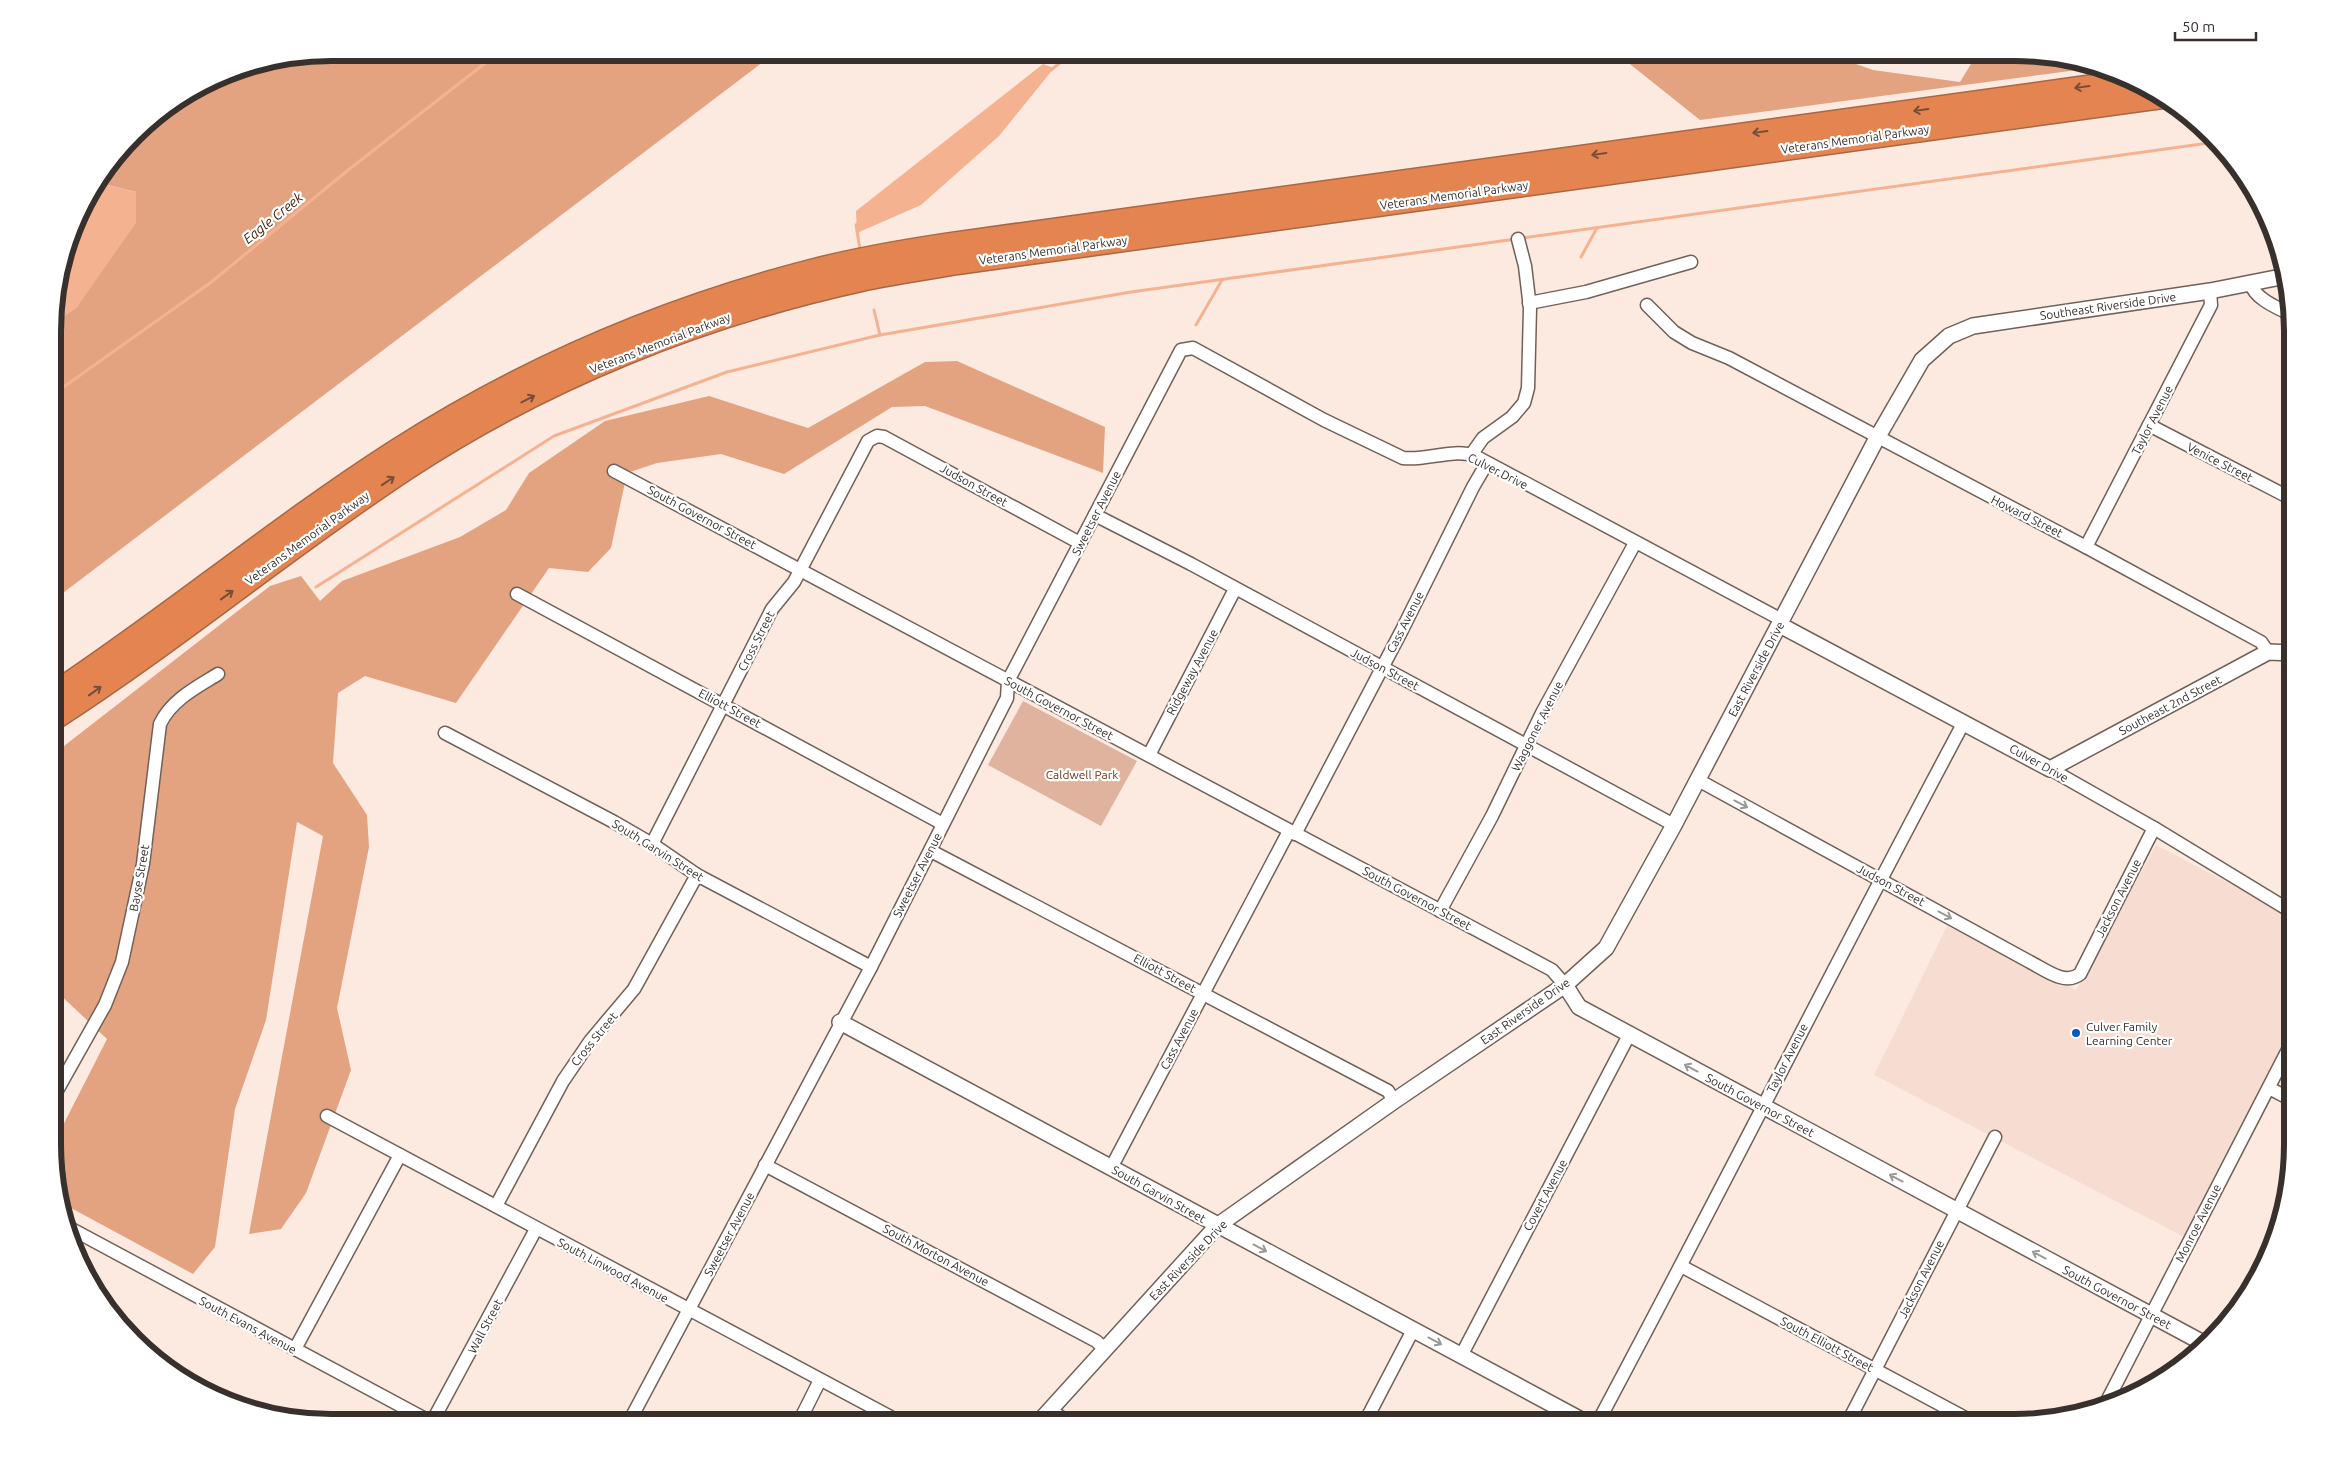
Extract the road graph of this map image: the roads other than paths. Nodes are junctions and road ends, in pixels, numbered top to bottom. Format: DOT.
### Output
graph roads {
  1 [pos="2118,83"];
  2 [pos="2151,99"];
  3 [pos="1518,239"];
  4 [pos="1690,262"];
  5 [pos="2279,278"];
  6 [pos="2251,284"];
  7 [pos="2210,291"];
  8 [pos="1529,303"];
  9 [pos="1647,305"];
  10 [pos="2283,310"];
  11 [pos="1936,346"];
  12 [pos="1208,357"];
  13 [pos="2149,425"];
  14 [pos="1877,438"];
  15 [pos="867,443"];
  16 [pos="1471,455"];
  17 [pos="1487,463"];
  18 [pos="614,471"];
  19 [pos="2284,494"];
  20 [pos="1095,515"];
  21 [pos="1080,543"];
  22 [pos="1636,543"];
  23 [pos="2086,547"];
  24 [pos="801,569"];
  25 [pos="1235,589"];
  26 [pos="516,594"];
  27 [pos="1781,622"];
  28 [pos="2268,652"];
  29 [pos="2284,653"];
  30 [pos="1382,668"];
  31 [pos="218,674"];
  32 [pos="1008,681"];
  33 [pos="61,689"];
  34 [pos="723,705"];
  35 [pos="61,714"];
  36 [pos="1964,722"];
  37 [pos="444,733"];
  38 [pos="1527,746"];
  39 [pos="1149,755"];
  40 [pos="2050,769"];
  41 [pos="1698,780"];
  42 [pos="943,824"];
  43 [pos="1674,825"];
  44 [pos="2154,828"];
  45 [pos="1292,832"];
  46 [pos="652,844"];
  47 [pos="931,850"];
  48 [pos="697,875"];
  49 [pos="1880,879"];
  50 [pos="2284,907"];
  51 [pos="1440,911"];
  52 [pos="871,967"];
  53 [pos="2082,969"];
  54 [pos="1565,985"];
  55 [pos="1203,993"];
  56 [pos="840,1022"];
  57 [pos="1629,1035"];
  58 [pos="2284,1058"];
  59 [pos="61,1084"];
  60 [pos="2269,1088"];
  61 [pos="2284,1096"];
  62 [pos="1394,1101"];
  63 [pos="1762,1106"];
  64 [pos="327,1116"];
  65 [pos="1995,1137"];
  66 [pos="400,1155"];
  67 [pos="766,1165"];
  68 [pos="1111,1168"];
  69 [pos="496,1206"];
  70 [pos="1956,1210"];
  71 [pos="1217,1226"];
  72 [pos="536,1229"];
  73 [pos="77,1232"];
  74 [pos="1682,1266"];
  75 [pos="688,1310"];
  76 [pos="2151,1315"];
  77 [pos="1413,1330"];
  78 [pos="2199,1341"];
  79 [pos="295,1349"];
  80 [pos="1105,1349"];
  81 [pos="1461,1356"];
  82 [pos="1875,1370"];
  83 [pos="820,1380"];
  84 [pos="2110,1396"];
  85 [pos="1558,1408"];
  86 [pos="1050,1410"];
  87 [pos="416,1414"];
  88 [pos="435,1414"];
  89 [pos="633,1414"];
  90 [pos="803,1414"];
  91 [pos="885,1414"];
  92 [pos="1046,1414"];
  93 [pos="1056,1414"];
  94 [pos="1369,1414"];
  95 [pos="1555,1414"];
  96 [pos="1570,1414"];
  97 [pos="1602,1414"];
  98 [pos="1852,1414"];
  99 [pos="1958,1414"];
  1 -- 33 [label="highway, Veterans Memorial Parkway, one-way"];
  35 -- 2 [label="highway, Veterans Memorial Parkway, one-way"];
  3 -- 8 [label="street"];
  4 -- 8 [label="street"];
  5 -- 6 [label="street, Southeast Riverside Drive"];
  6 -- 7 [label="street, Southeast Riverside Drive"];
  6 -- 10 [label="street"];
  7 -- 11 [label="street, Southeast Riverside Drive"];
  7 -- 13 [label="street, Taylor Avenue"];
  8 -- 16 [label="street"];
  9 -- 14 [label="street, Howard Street"];
  11 -- 14 [label="street, East Riverside Drive"];
  12 -- 16 [label="street, Culver Drive"];
  12 -- 20 [label="street, Sweetser Avenue"];
  13 -- 19 [label="street, Venice Street"];
  13 -- 23 [label="street, Taylor Avenue"];
  14 -- 23 [label="street, Howard Street"];
  14 -- 27 [label="street, East Riverside Drive"];
  15 -- 21 [label="street, Judson Street"];
  15 -- 24 [label="street, Cross Street"];
  16 -- 17 [label="street, Culver Drive"];
  17 -- 22 [label="street, Culver Drive"];
  17 -- 30 [label="street, Cass Avenue"];
  18 -- 24 [label="street, South Governor Street"];
  20 -- 21 [label="street, Sweetser Avenue"];
  20 -- 25 [label="street, Judson Street"];
  21 -- 32 [label="street, Sweetser Avenue"];
  22 -- 27 [label="street, Culver Drive"];
  22 -- 38 [label="street, Waggoner Avenue"];
  23 -- 28 [label="street, Howard Street"];
  24 -- 32 [label="street, South Governor Street"];
  24 -- 34 [label="street, Cross Street"];
  25 -- 30 [label="street, Judson Street"];
  25 -- 39 [label="street, Ridgeway Avenue"];
  26 -- 34 [label="street, Elliott Street"];
  27 -- 36 [label="street, Culver Drive"];
  27 -- 41 [label="street, East Riverside Drive"];
  28 -- 29 [label="street"];
  28 -- 40 [label="street, Southeast 2nd Street"];
  30 -- 38 [label="street, Judson Street"];
  30 -- 45 [label="street, Cass Avenue"];
  31 -- 59 [label="street, Bayse Street"];
  32 -- 39 [label="street, South Governor Street"];
  32 -- 42 [label="street, Sweetser Avenue"];
  34 -- 42 [label="street, Elliott Street"];
  34 -- 46 [label="street, Cross Street"];
  36 -- 40 [label="street, Culver Drive"];
  36 -- 49 [label="street, Taylor Avenue"];
  37 -- 46 [label="street, South Garvin Street"];
  38 -- 43 [label="street, Judson Street"];
  38 -- 51 [label="street, Waggoner Avenue"];
  39 -- 45 [label="street, South Governor Street"];
  40 -- 44 [label="street, Culver Drive"];
  41 -- 43 [label="street, East Riverside Drive"];
  41 -- 49 [label="street, Judson Street, one-way"];
  42 -- 47 [label="street, Sweetser Avenue"];
  43 -- 54 [label="street, East Riverside Drive"];
  44 -- 50 [label="street, Culver Drive"];
  44 -- 53 [label="street, Jackson Avenue"];
  45 -- 51 [label="street, South Governor Street"];
  45 -- 55 [label="street, Cass Avenue"];
  46 -- 48 [label="street, South Garvin Street"];
  47 -- 52 [label="street, Sweetser Avenue"];
  47 -- 55 [label="street, Elliott Street"];
  48 -- 52 [label="street, South Garvin Street"];
  48 -- 69 [label="street, Cross Street"];
  49 -- 53 [label="street, Judson Street, one-way"];
  49 -- 63 [label="street, Taylor Avenue"];
  51 -- 54 [label="street, South Governor Street"];
  52 -- 56 [label="street, Sweetser Avenue"];
  54 -- 57 [label="street, South Governor Street"];
  54 -- 62 [label="street, East Riverside Drive"];
  55 -- 62 [label="street, Elliott Street"];
  55 -- 68 [label="street, Cass Avenue"];
  56 -- 67 [label="street, Sweetser Avenue"];
  56 -- 68 [label="street, South Garvin Street"];
  63 -- 57 [label="street, South Governor Street, one-way"];
  57 -- 81 [label="street, Covert Avenue"];
  58 -- 60 [label="street, Monroe Avenue"];
  60 -- 61 [label="street"];
  60 -- 76 [label="street, Monroe Avenue"];
  62 -- 71 [label="street, East Riverside Drive"];
  70 -- 63 [label="street, South Governor Street, one-way"];
  63 -- 74 [label="street, Taylor Avenue"];
  64 -- 66 [label="street, South Linwood Avenue"];
  65 -- 70 [label="street, Jackson Avenue"];
  66 -- 69 [label="street, South Linwood Avenue"];
  66 -- 79 [label="street"];
  67 -- 75 [label="street, Sweetser Avenue"];
  67 -- 80 [label="street, South Morton Avenue"];
  68 -- 71 [label="street, South Garvin Street"];
  69 -- 72 [label="street, South Linwood Avenue"];
  76 -- 70 [label="street, South Governor Street, one-way"];
  70 -- 82 [label="street, Jackson Avenue"];
  71 -- 77 [label="street, South Garvin Street, one-way"];
  71 -- 80 [label="street, East Riverside Drive"];
  72 -- 75 [label="street, South Linwood Avenue"];
  72 -- 88 [label="street, Wall Street"];
  73 -- 79 [label="street, South Evans Avenue"];
  74 -- 82 [label="street, South Elliott Street"];
  74 -- 97 [label="street, Taylor Avenue"];
  75 -- 83 [label="street, South Linwood Avenue"];
  75 -- 89 [label="street, Sweetser Avenue"];
  76 -- 78 [label="street, South Governor Street"];
  76 -- 84 [label="street, Monroe Avenue"];
  77 -- 81 [label="street, South Garvin Street, one-way"];
  77 -- 94 [label="street"];
  79 -- 87 [label="street, South Evans Avenue"];
  80 -- 86 [label="street, East Riverside Drive"];
  81 -- 85 [label="street, South Garvin Street"];
  82 -- 98 [label="street, Jackson Avenue"];
  82 -- 99 [label="street, South Elliott Street"];
  83 -- 90 [label="street"];
  83 -- 91 [label="street, South Linwood Avenue"];
  85 -- 95 [label="street"];
  85 -- 96 [label="street, South Garvin Street"];
  86 -- 92 [label="street, East Riverside Drive"];
  86 -- 93 [label="street"];
}
